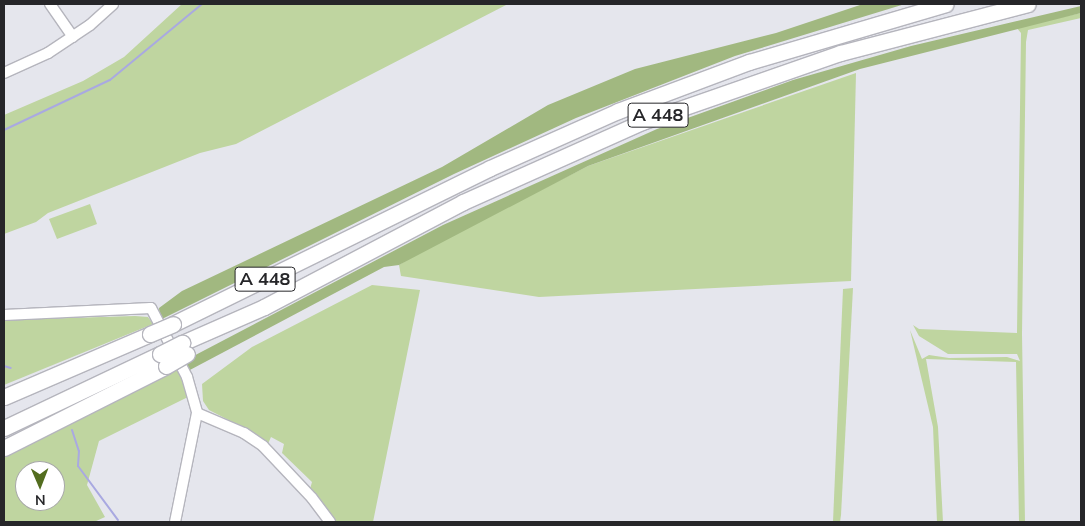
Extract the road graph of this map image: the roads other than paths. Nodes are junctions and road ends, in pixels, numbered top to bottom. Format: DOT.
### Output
graph roads {
  1 [pos="50,4"];
  2 [pos="113,4"];
  3 [pos="946,4"];
  4 [pos="1028,4"];
  5 [pos="73,36"];
  6 [pos="4,73"];
  7 [pos="4,315"];
  8 [pos="163,360"];
  9 [pos="4,397"];
  10 [pos="197,413"];
  11 [pos="4,428"];
  12 [pos="4,448"];
  13 [pos="175,522"];
  14 [pos="330,522"];
  1 -- 5 [label="street"];
  2 -- 5 [label="street"];
  3 -- 9 [label="highway, A 448, bridge"];
  4 -- 8 [label="highway, A 448, bridge"];
  5 -- 6 [label="street"];
  7 -- 10 [label="street"];
  8 -- 11 [label="highway, A 448"];
  8 -- 12 [label="highway, A 448"];
  10 -- 13 [label="street"];
  10 -- 14 [label="street"];
}
